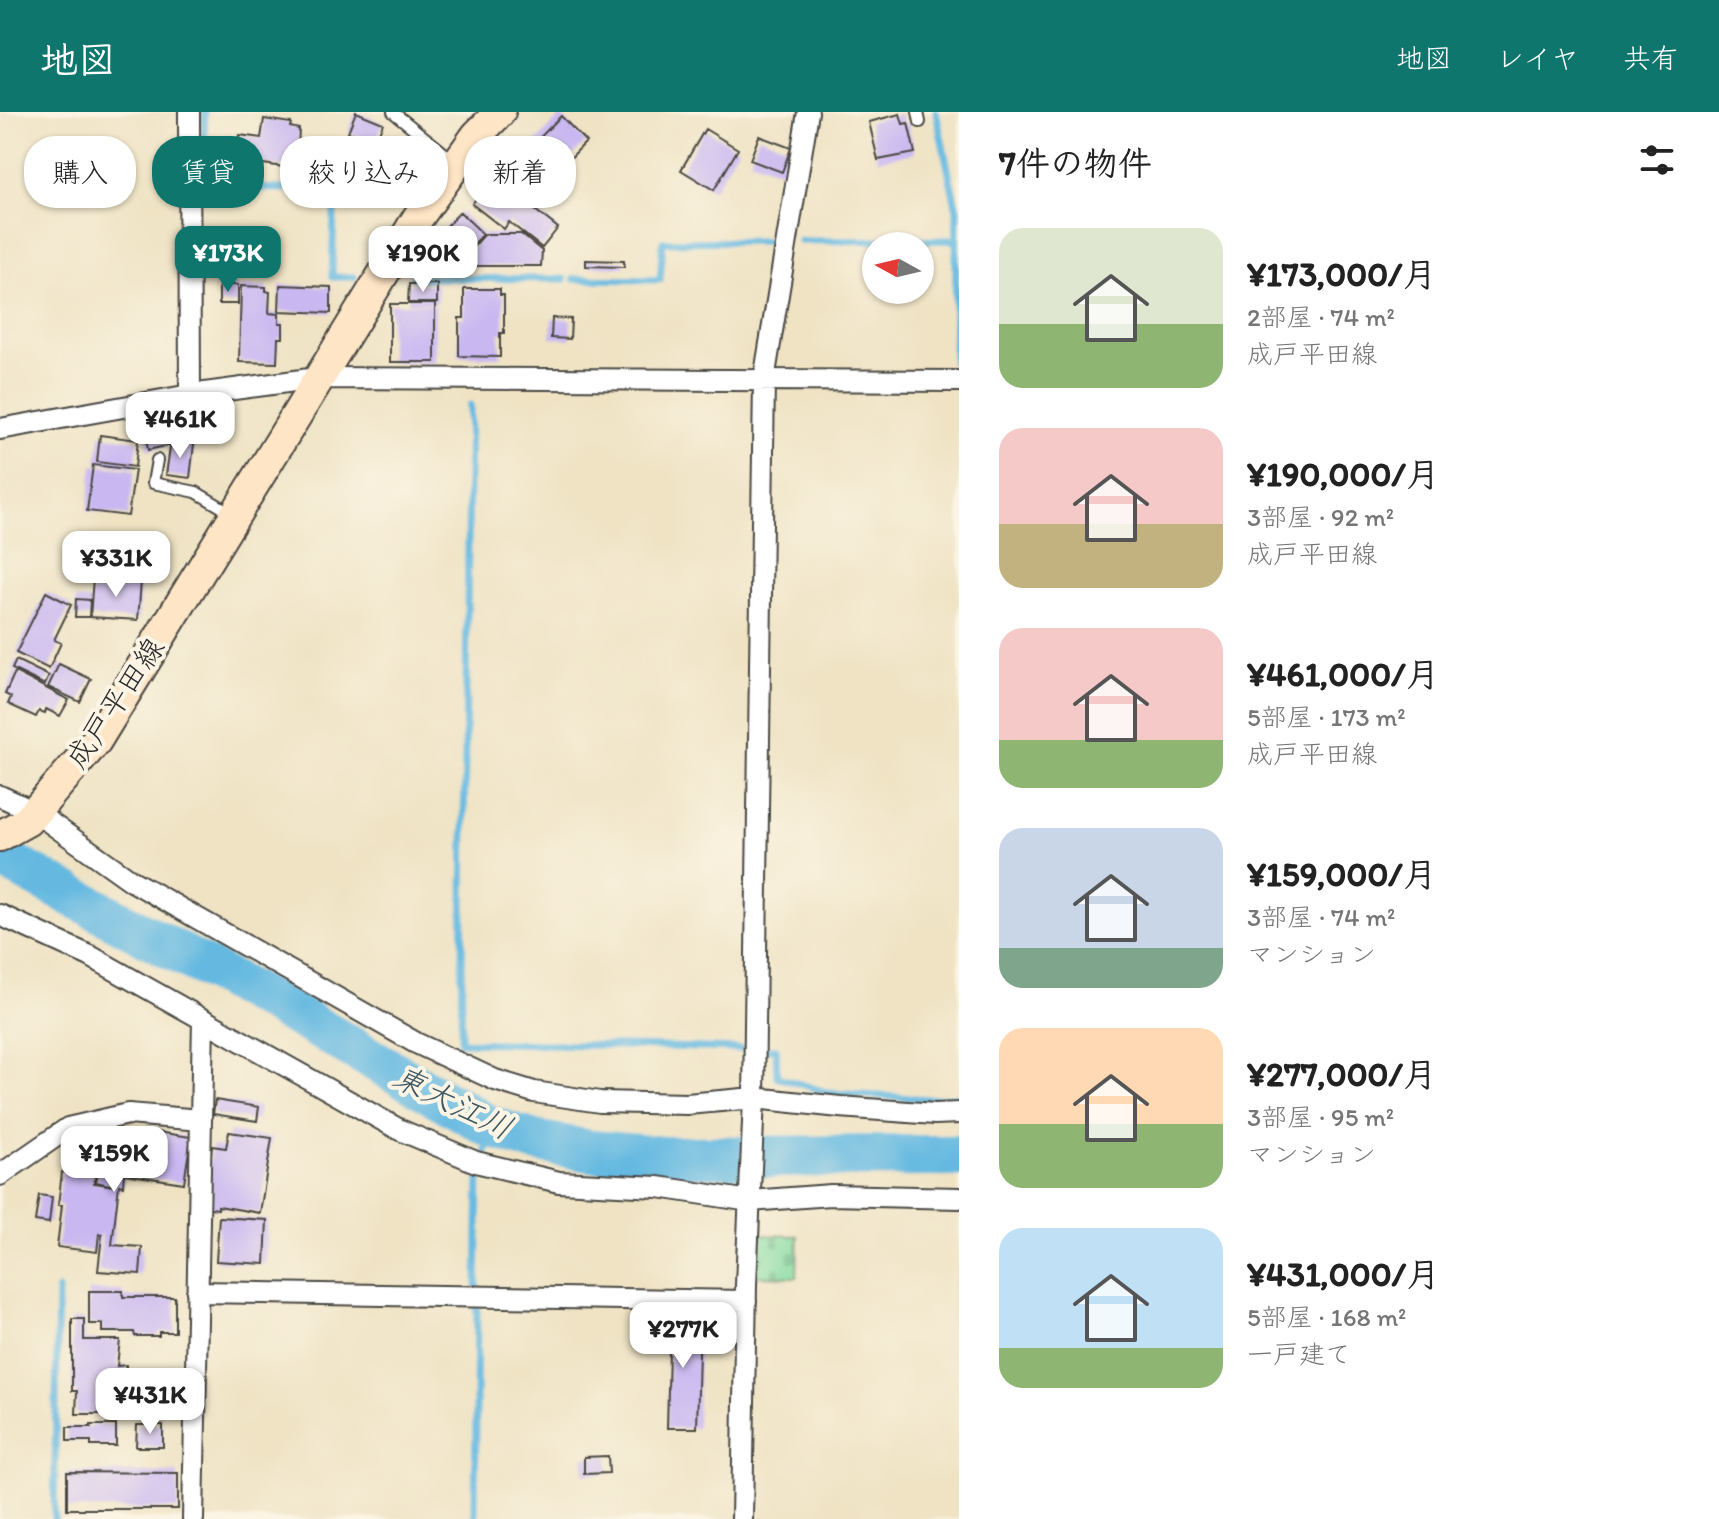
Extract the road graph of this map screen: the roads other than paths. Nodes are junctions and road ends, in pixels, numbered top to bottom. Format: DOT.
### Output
graph roads {
  1 [pos="189,112"];
  2 [pos="393,112"];
  3 [pos="500,112"];
  4 [pos="808,112"];
  5 [pos="455,163"];
  6 [pos="317,378"];
  7 [pos="764,380"];
  8 [pos="959,381"];
  9 [pos="190,395"];
  10 [pos="0,429"];
  11 [pos="157,460"];
  12 [pos="234,514"];
  13 [pos="0,796"];
  14 [pos="31,816"];
  15 [pos="0,836"];
  16 [pos="0,915"];
  17 [pos="203,1020"];
  18 [pos="754,1103"];
  19 [pos="959,1113"];
  20 [pos="201,1120"];
  21 [pos="0,1175"];
  22 [pos="750,1194"];
  23 [pos="959,1198"];
  24 [pos="197,1292"];
  25 [pos="746,1301"];
  26 [pos="193,1519"];
  27 [pos="742,1519"];
  1 -- 9 [label="street"];
  2 -- 5 [label="lane"];
  3 -- 5 [label="main road, 成戸平田線"];
  4 -- 7 [label="street"];
  5 -- 6 [label="main road, 成戸平田線"];
  6 -- 7 [label="street"];
  6 -- 9 [label="street"];
  6 -- 12 [label="main road, 成戸平田線"];
  7 -- 8 [label="street"];
  7 -- 18 [label="street"];
  9 -- 10 [label="street"];
  11 -- 12 [label="lane"];
  12 -- 14 [label="main road, 成戸平田線"];
  13 -- 14 [label="street"];
  14 -- 15 [label="main road, 成戸平田線"];
  14 -- 18 [label="street"];
  16 -- 17 [label="street"];
  17 -- 20 [label="street"];
  17 -- 22 [label="street"];
  18 -- 19 [label="street"];
  18 -- 22 [label="street"];
  20 -- 21 [label="street"];
  20 -- 24 [label="street"];
  22 -- 23 [label="street"];
  22 -- 25 [label="street"];
  24 -- 25 [label="street"];
  24 -- 26 [label="street"];
  25 -- 27 [label="street"];
}
